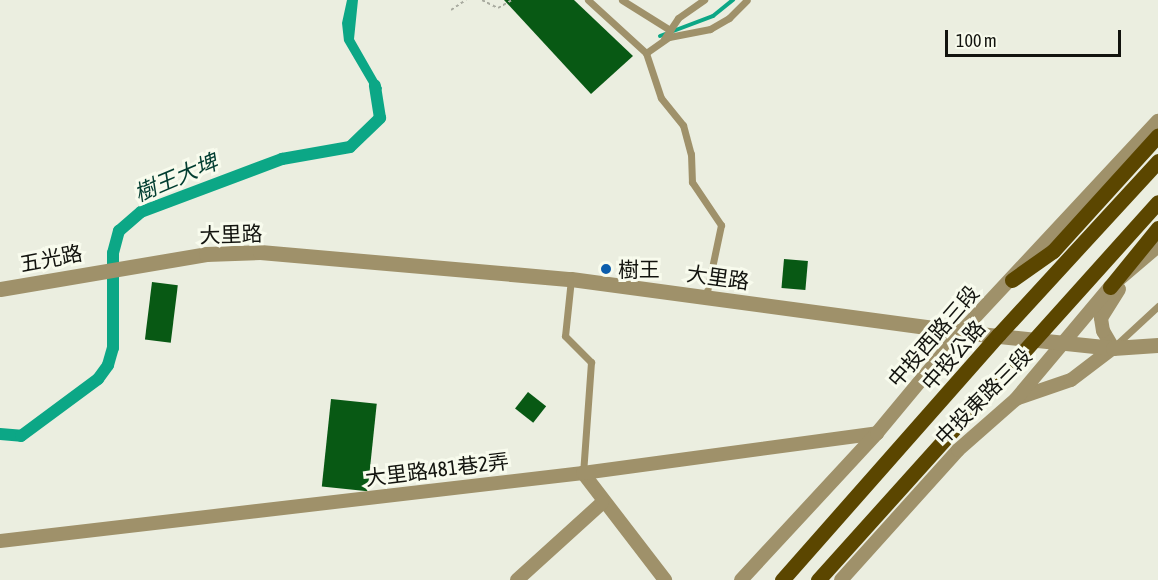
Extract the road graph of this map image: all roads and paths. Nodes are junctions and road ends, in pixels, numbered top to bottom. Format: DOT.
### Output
graph roads {
  1 [pos="465,0"];
  2 [pos="482,0"];
  3 [pos="512,0"];
  4 [pos="588,0"];
  5 [pos="622,0"];
  6 [pos="704,0"];
  7 [pos="747,0"];
  8 [pos="451,10"];
  9 [pos="669,30"];
  10 [pos="661,44"];
  11 [pos="646,53"];
  12 [pos="1158,121"];
  13 [pos="1158,135"];
  14 [pos="1158,161"];
  15 [pos="1158,202"];
  16 [pos="1158,228"];
  17 [pos="1158,246"];
  18 [pos="1138,266"];
  19 [pos="110,269"];
  20 [pos="571,279"];
  21 [pos="1012,280"];
  22 [pos="1110,286"];
  23 [pos="0,289"];
  24 [pos="706,296"];
  25 [pos="1158,306"];
  26 [pos="961,332"];
  27 [pos="1064,343"];
  28 [pos="1158,345"];
  29 [pos="1113,348"];
  30 [pos="1016,399"];
  31 [pos="878,433"];
  32 [pos="583,473"];
  33 [pos="602,503"];
  34 [pos="0,541"];
  35 [pos="517,580"];
  36 [pos="665,580"];
  37 [pos="741,580"];
  38 [pos="782,580"];
  39 [pos="818,580"];
  40 [pos="841,580"];
  1 -- 8 [label="path"];
  2 -- 3 [label="path"];
  4 -- 11 [label="lane"];
  5 -- 9 [label="lane"];
  6 -- 9 [label="lane"];
  7 -- 10 [label="lane"];
  9 -- 10 [label="lane"];
  10 -- 11 [label="lane"];
  11 -- 24 [label="lane"];
  12 -- 21 [label="street, 中投西路三段"];
  13 -- 21 [label="main road"];
  14 -- 38 [label="main road, 中投公路, bridge"];
  15 -- 39 [label="main road, bridge"];
  16 -- 22 [label="main road"];
  17 -- 18 [label="street, 中投東路三段"];
  18 -- 22 [label="street, 中投東路三段"];
  18 -- 29 [label="street"];
  19 -- 20 [label="street, 大里路"];
  19 -- 23 [label="street, 五光路"];
  20 -- 24 [label="street, 大里路"];
  20 -- 32 [label="lane"];
  21 -- 26 [label="street, 中投西路三段"];
  22 -- 27 [label="street, 中投東路三段"];
  24 -- 26 [label="street, 大里路"];
  25 -- 29 [label="lane"];
  26 -- 27 [label="street, 大里路"];
  26 -- 31 [label="street, 中投西路三段"];
  27 -- 29 [label="street, 大里路"];
  27 -- 30 [label="street, 中投東路三段"];
  28 -- 29 [label="street, 大里路"];
  29 -- 30 [label="street"];
  30 -- 40 [label="street, 中投東路三段"];
  31 -- 32 [label="street, 大里路481巷2弄"];
  31 -- 37 [label="street, 中投西路三段"];
  32 -- 33 [label="street"];
  32 -- 34 [label="street, 大里路481巷2弄"];
  33 -- 35 [label="street"];
  33 -- 36 [label="street"];
}
